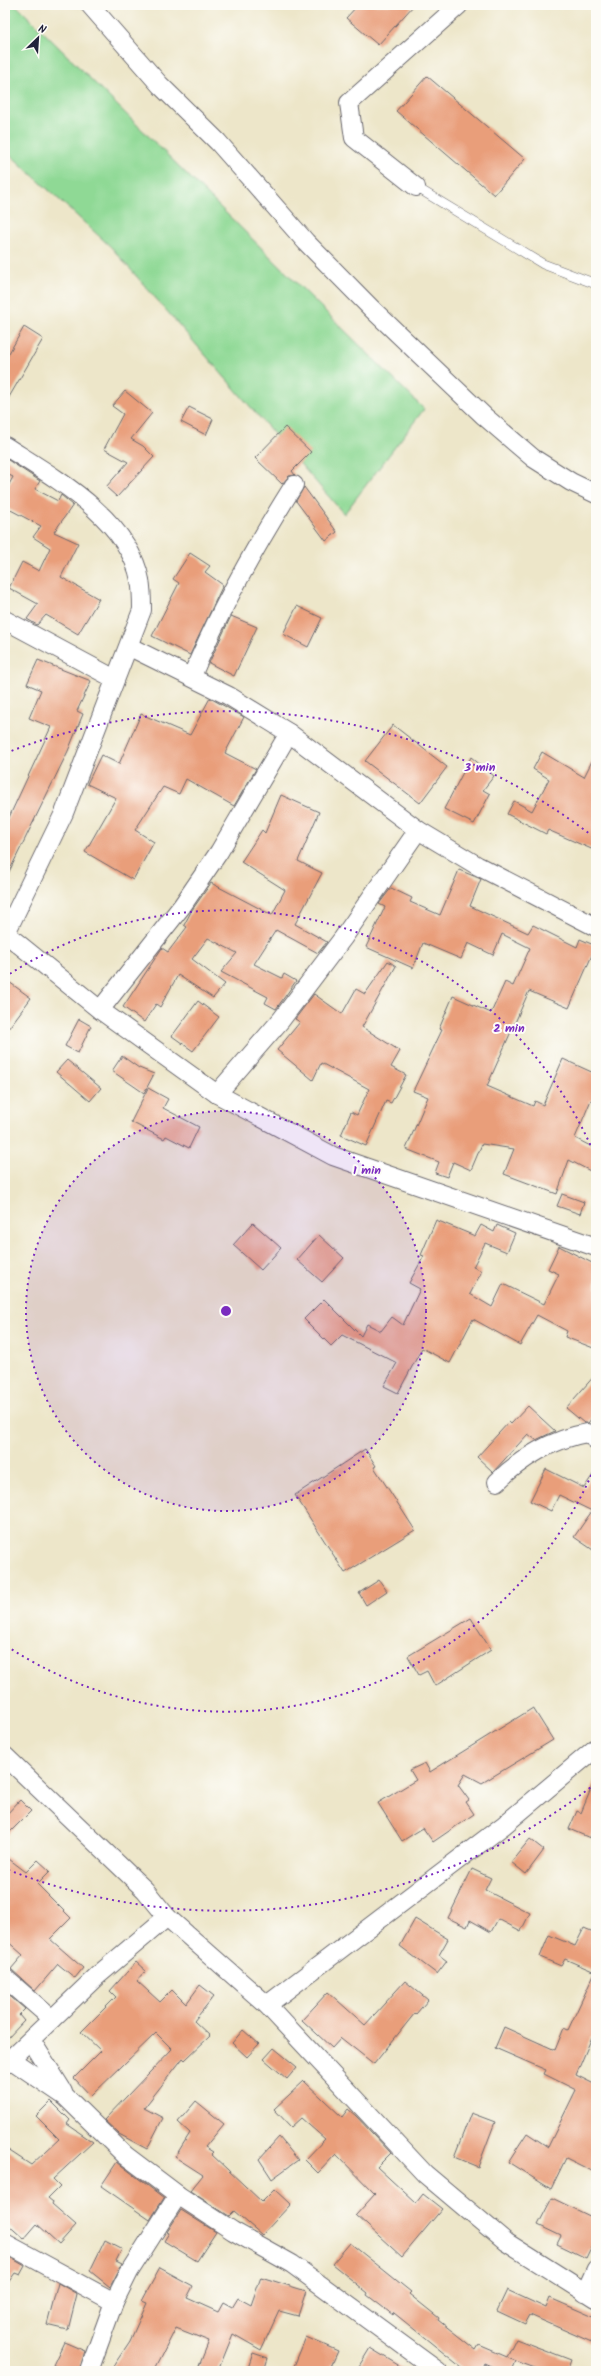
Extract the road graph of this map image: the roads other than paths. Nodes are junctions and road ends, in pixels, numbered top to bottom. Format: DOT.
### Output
graph roads {
  1 [pos="90,5"];
  2 [pos="459,5"];
  3 [pos="416,187"];
  4 [pos="596,284"];
  5 [pos="5,446"];
  6 [pos="294,485"];
  7 [pos="596,494"];
  8 [pos="5,620"];
  9 [pos="130,647"];
  10 [pos="192,676"];
  11 [pos="115,679"];
  12 [pos="289,733"];
  13 [pos="418,830"];
  14 [pos="596,927"];
  15 [pos="6,933"];
  16 [pos="100,1010"];
  17 [pos="217,1094"];
  18 [pos="596,1247"];
  19 [pos="593,1432"];
  20 [pos="497,1482"];
  21 [pos="596,1748"];
  22 [pos="5,1756"];
  23 [pos="167,1917"];
  24 [pos="5,1978"];
  25 [pos="267,2005"];
  26 [pos="52,2019"];
  27 [pos="31,2040"];
  28 [pos="8,2062"];
  29 [pos="66,2096"];
  30 [pos="178,2195"];
  31 [pos="5,2243"];
  32 [pos="596,2269"];
  33 [pos="590,2296"];
  34 [pos="114,2302"];
  35 [pos="89,2371"];
  36 [pos="438,2371"];
  1 -- 7 [label="street"];
  2 -- 3 [label="street"];
  3 -- 4 [label="lane"];
  5 -- 9 [label="street"];
  6 -- 10 [label="street"];
  8 -- 11 [label="street"];
  9 -- 10 [label="street"];
  9 -- 11 [label="street"];
  10 -- 12 [label="street"];
  11 -- 15 [label="street"];
  12 -- 13 [label="street"];
  12 -- 16 [label="street"];
  13 -- 14 [label="street"];
  13 -- 17 [label="street"];
  15 -- 16 [label="street"];
  16 -- 17 [label="street"];
  17 -- 18 [label="street"];
  19 -- 20 [label="street"];
  21 -- 25 [label="street"];
  22 -- 23 [label="street"];
  23 -- 25 [label="street"];
  23 -- 26 [label="street"];
  24 -- 26 [label="street"];
  25 -- 33 [label="street"];
  26 -- 27 [label="street"];
  27 -- 28 [label="street"];
  27 -- 29 [label="street"];
  28 -- 29 [label="street"];
  29 -- 30 [label="street"];
  30 -- 34 [label="street"];
  30 -- 36 [label="street"];
  31 -- 34 [label="street"];
  32 -- 33 [label="street"];
  34 -- 35 [label="street"];
}
